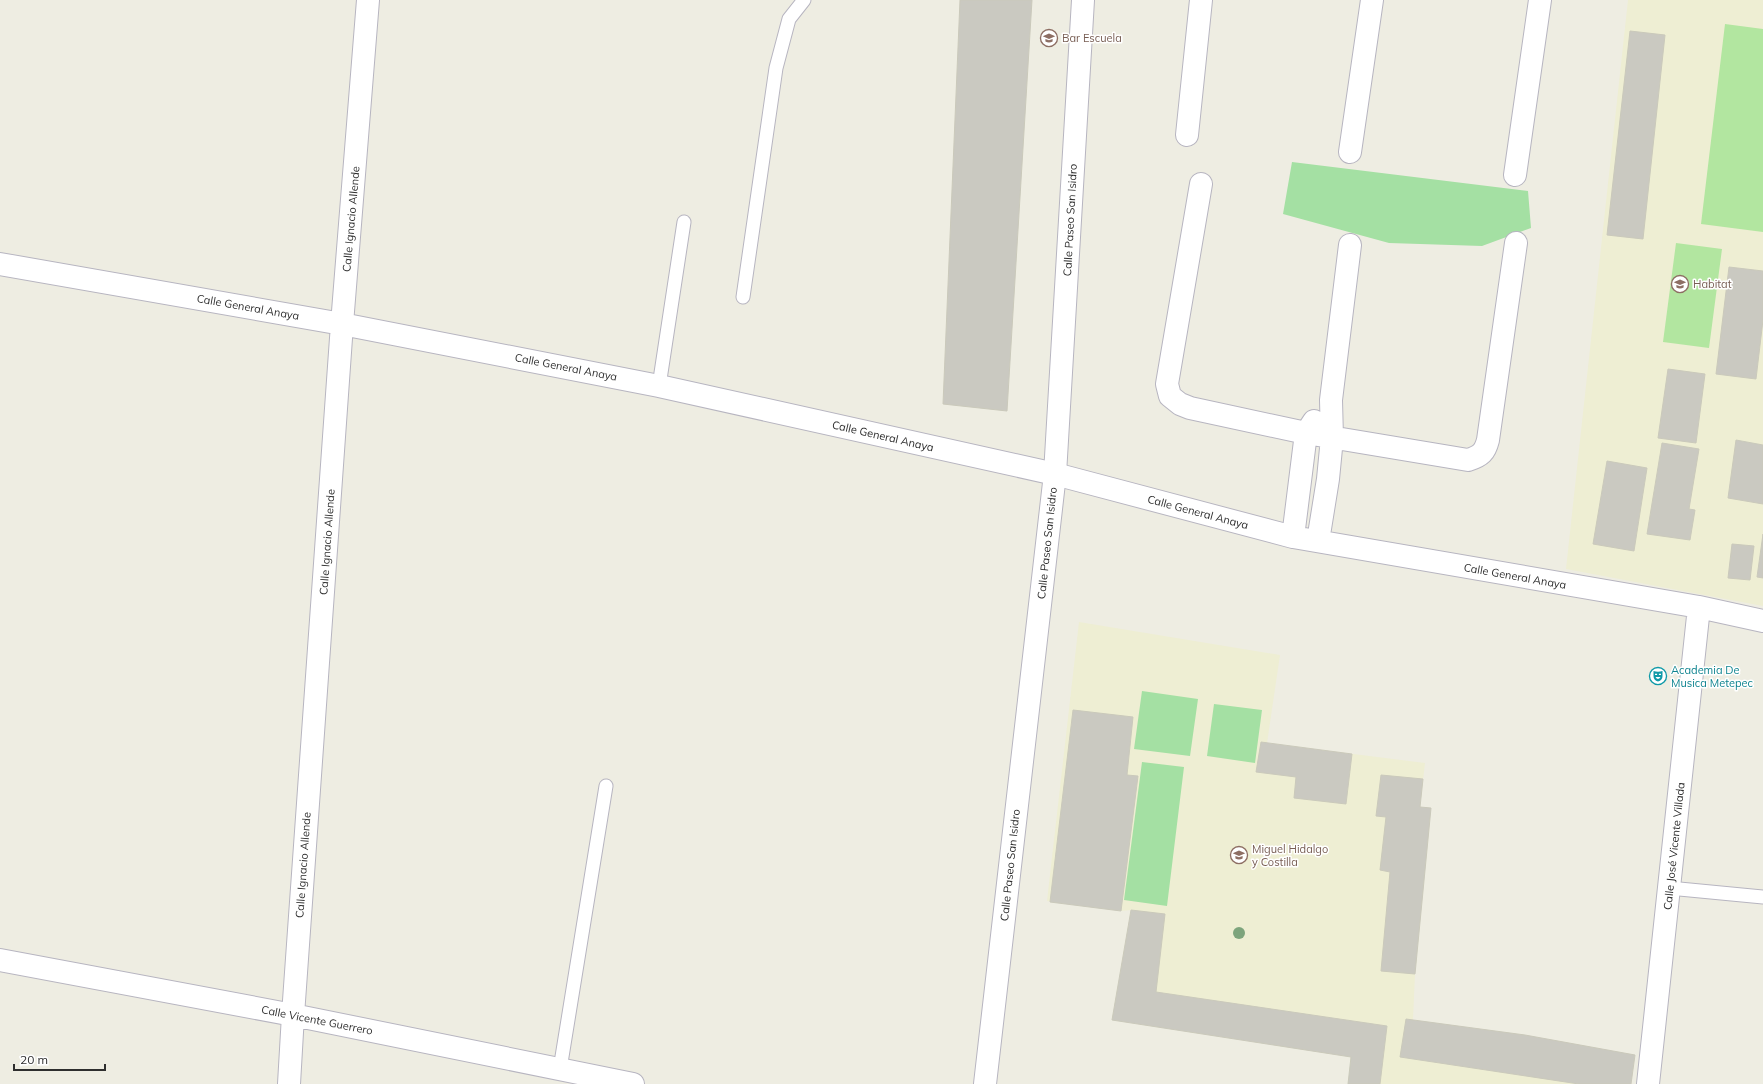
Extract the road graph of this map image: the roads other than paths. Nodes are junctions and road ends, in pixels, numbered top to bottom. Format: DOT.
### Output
graph roads {
  1 [pos="368,0"];
  2 [pos="804,0"];
  3 [pos="1083,0"];
  4 [pos="1201,0"];
  5 [pos="1372,0"];
  6 [pos="1540,0"];
  7 [pos="1187,135"];
  8 [pos="1350,152"];
  9 [pos="1515,174"];
  10 [pos="1201,184"];
  11 [pos="684,222"];
  12 [pos="1516,243"];
  13 [pos="1350,245"];
  14 [pos="0,264"];
  15 [pos="743,297"];
  16 [pos="342,324"];
  17 [pos="659,386"];
  18 [pos="1331,400"];
  19 [pos="1306,433"];
  20 [pos="1332,438"];
  21 [pos="1055,474"];
  22 [pos="1293,536"];
  23 [pos="1318,542"];
  24 [pos="1699,607"];
  25 [pos="1763,621"];
  26 [pos="606,786"];
  27 [pos="1669,888"];
  28 [pos="1763,897"];
  29 [pos="0,960"];
  30 [pos="293,1015"];
  31 [pos="560,1069"];
  32 [pos="289,1084"];
  33 [pos="633,1084"];
  34 [pos="985,1084"];
  35 [pos="1648,1084"];
  1 -- 16 [label="street, Calle Ignacio Allende"];
  2 -- 15 [label="lane"];
  3 -- 21 [label="street, Calle Paseo San Isidro"];
  4 -- 7 [label="street"];
  5 -- 8 [label="street"];
  6 -- 9 [label="street"];
  10 -- 19 [label="street"];
  11 -- 17 [label="lane"];
  12 -- 20 [label="street"];
  13 -- 18 [label="street"];
  14 -- 16 [label="street, Calle General Anaya"];
  16 -- 17 [label="street, Calle General Anaya"];
  16 -- 30 [label="street, Calle Ignacio Allende"];
  17 -- 21 [label="street, Calle General Anaya"];
  18 -- 19 [label="street"];
  18 -- 20 [label="street"];
  19 -- 20 [label="street"];
  19 -- 22 [label="street"];
  20 -- 23 [label="street"];
  21 -- 22 [label="street, Calle General Anaya"];
  21 -- 34 [label="street, Calle Paseo San Isidro"];
  22 -- 23 [label="street, Calle General Anaya"];
  23 -- 24 [label="street, Calle General Anaya"];
  24 -- 25 [label="street, Calle General Anaya"];
  24 -- 27 [label="street, Calle José Vicente Villada"];
  26 -- 31 [label="lane"];
  27 -- 28 [label="lane"];
  27 -- 35 [label="street, Calle José Vicente Villada"];
  29 -- 30 [label="street, Calle Vicente Guerrero"];
  30 -- 31 [label="street, Calle Vicente Guerrero"];
  30 -- 32 [label="street, Calle Ignacio Allende"];
  31 -- 33 [label="street, Calle Vicente Guerrero"];
}
